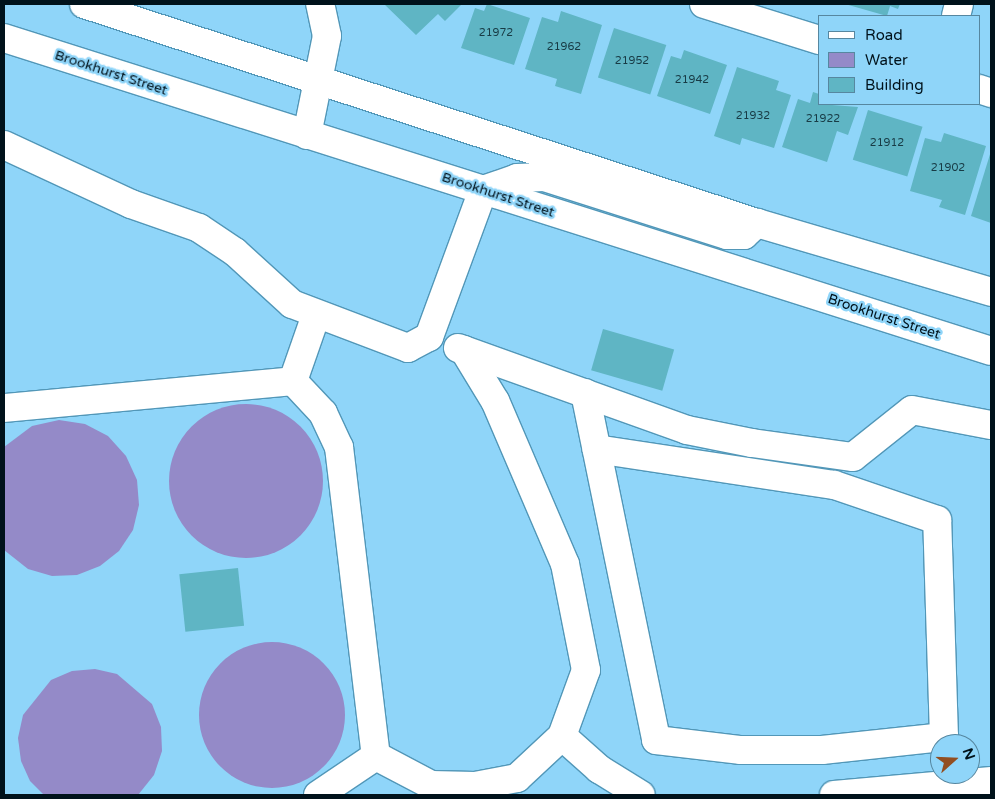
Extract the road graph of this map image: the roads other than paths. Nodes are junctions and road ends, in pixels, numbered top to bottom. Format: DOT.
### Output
graph roads {
  1 [pos="84,4"];
  2 [pos="320,4"];
  3 [pos="704,4"];
  4 [pos="4,38"];
  5 [pos="818,40"];
  6 [pos="321,79"];
  7 [pos="308,135"];
  8 [pos="4,145"];
  9 [pos="483,190"];
  10 [pos="757,223"];
  11 [pos="991,292"];
  12 [pos="316,315"];
  13 [pos="429,337"];
  14 [pos="464,350"];
  15 [pos="991,352"];
  16 [pos="293,381"];
  17 [pos="585,393"];
  18 [pos="4,408"];
  19 [pos="991,426"];
  20 [pos="597,449"];
  21 [pos="562,736"];
  22 [pos="376,756"];
  23 [pos="991,781"];
  24 [pos="318,795"];
  25 [pos="641,795"];
  26 [pos="834,795"];
  1 -- 6 [label="main road"];
  2 -- 6 [label="main road"];
  3 -- 5 [label="main road"];
  4 -- 7 [label="main road, Brookhurst Street"];
  6 -- 7 [label="main road"];
  6 -- 10 [label="main road"];
  7 -- 9 [label="main road, Brookhurst Street"];
  8 -- 12 [label="main road"];
  9 -- 10 [label="main road"];
  9 -- 13 [label="main road"];
  9 -- 15 [label="main road, Brookhurst Street"];
  10 -- 11 [label="main road"];
  12 -- 13 [label="main road"];
  12 -- 16 [label="main road"];
  13 -- 14 [label="main road"];
  14 -- 17 [label="main road"];
  14 -- 21 [label="main road"];
  16 -- 18 [label="main road"];
  16 -- 22 [label="main road"];
  17 -- 19 [label="main road"];
  17 -- 20 [label="main road"];
  20 -- 20 [label="main road"];
  21 -- 22 [label="main road"];
  21 -- 25 [label="main road"];
  22 -- 24 [label="main road"];
  23 -- 26 [label="main road"];
}
